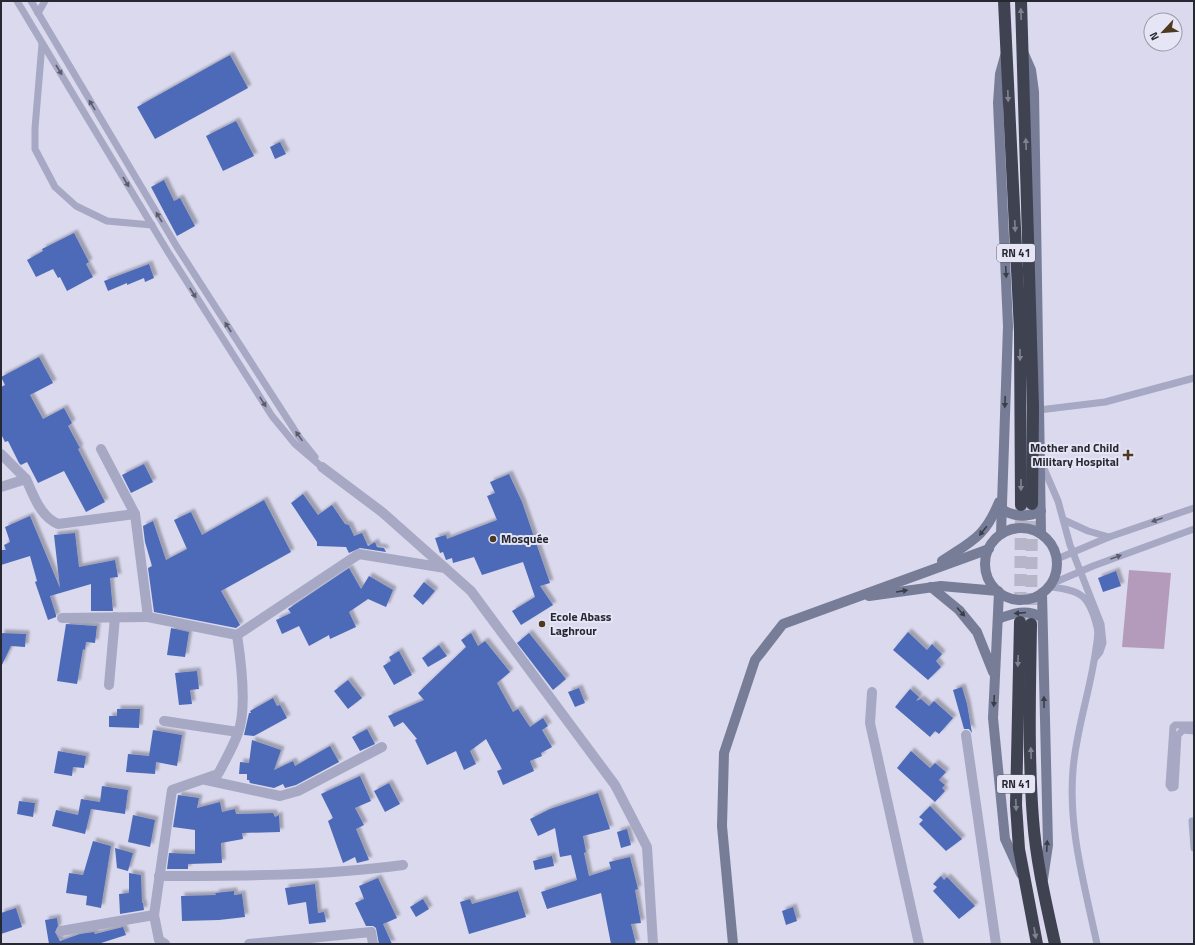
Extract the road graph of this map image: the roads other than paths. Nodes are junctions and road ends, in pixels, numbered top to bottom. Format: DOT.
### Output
graph roads {
  1 [pos="17,1"];
  2 [pos="31,1"];
  3 [pos="45,1"];
  4 [pos="1004,1"];
  5 [pos="1021,1"];
  6 [pos="38,13"];
  7 [pos="42,44"];
  8 [pos="1023,50"];
  9 [pos="1006,52"];
  10 [pos="152,225"];
  11 [pos="185,259"];
  12 [pos="176,265"];
  13 [pos="1194,378"];
  14 [pos="1039,410"];
  15 [pos="101,449"];
  16 [pos="1,454"];
  17 [pos="1040,460"];
  18 [pos="322,467"];
  19 [pos="26,479"];
  20 [pos="1,487"];
  21 [pos="1001,497"];
  22 [pos="1031,507"];
  23 [pos="1001,508"];
  24 [pos="1194,508"];
  25 [pos="135,514"];
  26 [pos="1064,520"];
  27 [pos="1194,529"];
  28 [pos="1001,534"];
  29 [pos="1041,534"];
  30 [pos="1109,537"];
  31 [pos="989,549"];
  32 [pos="1073,552"];
  33 [pos="1057,559"];
  34 [pos="446,568"];
  35 [pos="929,569"];
  36 [pos="1080,572"];
  37 [pos="931,587"];
  38 [pos="1048,588"];
  39 [pos="998,592"];
  40 [pos="850,599"];
  41 [pos="148,617"];
  42 [pos="1042,617"];
  43 [pos="62,618"];
  44 [pos="115,618"];
  45 [pos="998,619"];
  46 [pos="237,635"];
  47 [pos="1096,657"];
  48 [pos="995,676"];
  49 [pos="110,685"];
  50 [pos="872,692"];
  51 [pos="164,722"];
  52 [pos="1194,725"];
  53 [pos="1194,731"];
  54 [pos="238,732"];
  55 [pos="966,735"];
  56 [pos="382,747"];
  57 [pos="206,780"];
  58 [pos="1192,821"];
  59 [pos="1194,848"];
  60 [pos="403,865"];
  61 [pos="159,876"];
  62 [pos="1025,881"];
  63 [pos="1042,885"];
  64 [pos="154,915"];
  65 [pos="61,931"];
  66 [pos="165,944"];
  67 [pos="249,944"];
  68 [pos="373,944"];
  69 [pos="653,944"];
  70 [pos="733,944"];
  71 [pos="919,944"];
  72 [pos="996,944"];
  73 [pos="1037,944"];
  74 [pos="1056,944"];
  75 [pos="1097,944"];
  1 -- 7 [label="lane"];
  2 -- 6 [label="lane"];
  3 -- 6 [label="lane"];
  4 -- 9 [label="highway, RN 41"];
  8 -- 5 [label="highway, RN 41, one-way"];
  11 -- 6 [label="lane, one-way"];
  7 -- 10 [label="lane, one-way"];
  7 -- 10 [label="lane"];
  8 -- 14 [label="street"];
  22 -- 8 [label="highway, RN 41, one-way"];
  9 -- 21 [label="street, one-way"];
  9 -- 22 [label="highway, RN 41, one-way"];
  10 -- 12 [label="lane"];
  11 -- 12 [label="lane"];
  18 -- 11 [label="lane, one-way"];
  12 -- 18 [label="lane, one-way"];
  13 -- 14 [label="lane"];
  14 -- 17 [label="street"];
  15 -- 25 [label="street"];
  16 -- 19 [label="street"];
  17 -- 22 [label="street"];
  17 -- 26 [label="lane"];
  18 -- 34 [label="street"];
  19 -- 20 [label="street"];
  19 -- 25 [label="street"];
  21 -- 23 [label="street"];
  21 -- 35 [label="street, one-way"];
  22 -- 23 [label="street"];
  22 -- 29 [label="street"];
  23 -- 28 [label="street"];
  24 -- 30 [label="lane, one-way"];
  25 -- 41 [label="street"];
  26 -- 30 [label="lane"];
  26 -- 32 [label="lane"];
  36 -- 27 [label="lane, one-way"];
  28 -- 29 [label="street"];
  28 -- 31 [label="street"];
  29 -- 33 [label="street"];
  30 -- 32 [label="lane"];
  31 -- 35 [label="street"];
  31 -- 39 [label="street"];
  32 -- 33 [label="lane"];
  32 -- 36 [label="lane"];
  33 -- 38 [label="street"];
  34 -- 46 [label="street"];
  34 -- 69 [label="street"];
  35 -- 40 [label="street"];
  36 -- 38 [label="lane"];
  36 -- 47 [label="lane"];
  37 -- 39 [label="street"];
  40 -- 37 [label="street, one-way"];
  37 -- 48 [label="street, one-way"];
  38 -- 39 [label="street"];
  38 -- 42 [label="street"];
  38 -- 47 [label="lane"];
  39 -- 45 [label="street"];
  40 -- 70 [label="street"];
  41 -- 44 [label="street"];
  41 -- 46 [label="street"];
  42 -- 45 [label="street, one-way"];
  63 -- 42 [label="street, one-way"];
  43 -- 44 [label="street"];
  44 -- 49 [label="street"];
  45 -- 48 [label="street"];
  46 -- 54 [label="street"];
  47 -- 75 [label="lane"];
  48 -- 62 [label="street, one-way"];
  50 -- 71 [label="street"];
  51 -- 54 [label="street"];
  52 -- 53 [label="lane"];
  54 -- 57 [label="street"];
  55 -- 72 [label="street"];
  56 -- 57 [label="street"];
  57 -- 61 [label="street"];
  58 -- 59 [label="lane"];
  60 -- 61 [label="street"];
  61 -- 64 [label="street"];
  63 -- 62 [label="highway, RN 41, one-way"];
  62 -- 73 [label="highway, RN 41, one-way"];
  63 -- 74 [label="highway, RN 41"];
  64 -- 65 [label="street"];
  64 -- 66 [label="street"];
  67 -- 68 [label="street"];
}
